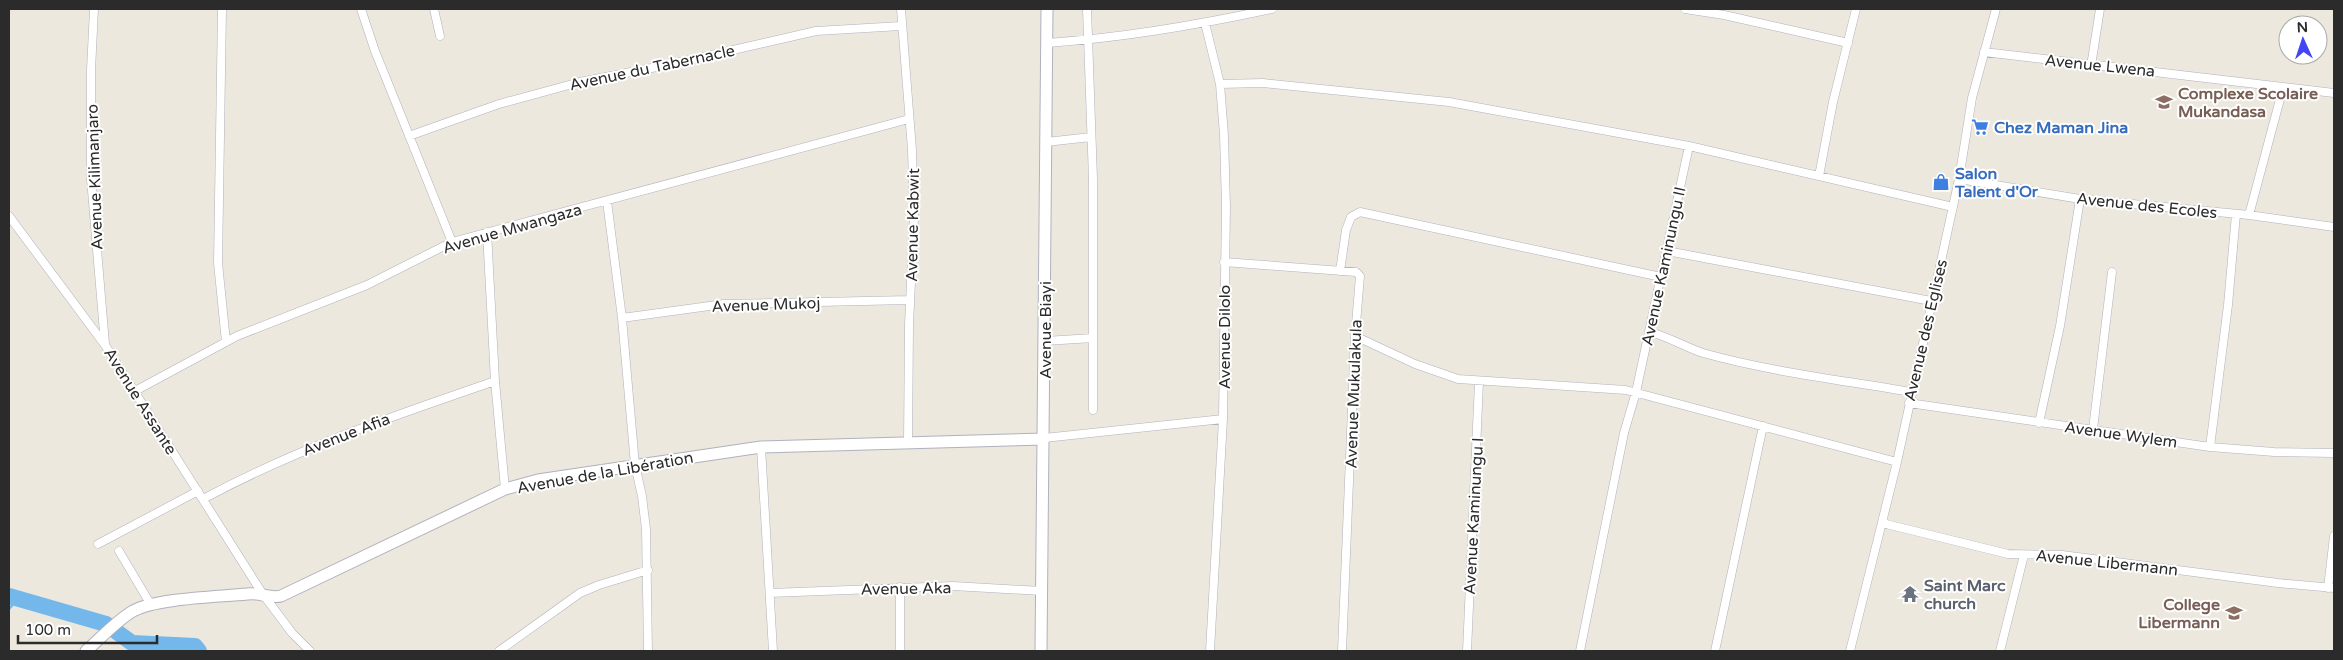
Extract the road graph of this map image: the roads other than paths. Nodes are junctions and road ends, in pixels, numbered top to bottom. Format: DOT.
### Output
graph roads {
  1 [pos="94,9"];
  2 [pos="222,9"];
  3 [pos="361,9"];
  4 [pos="434,9"];
  5 [pos="901,9"];
  6 [pos="1047,9"];
  7 [pos="1088,9"];
  8 [pos="1272,9"];
  9 [pos="1685,9"];
  10 [pos="1856,9"];
  11 [pos="1996,9"];
  12 [pos="2100,9"];
  13 [pos="1725,12"];
  14 [pos="1205,23"];
  15 [pos="901,26"];
  16 [pos="440,36"];
  17 [pos="1088,40"];
  18 [pos="1047,42"];
  19 [pos="1848,43"];
  20 [pos="1984,52"];
  21 [pos="2091,66"];
  22 [pos="1220,84"];
  23 [pos="2283,88"];
  24 [pos="2334,93"];
  25 [pos="909,119"];
  26 [pos="410,136"];
  27 [pos="1091,137"];
  28 [pos="1046,142"];
  29 [pos="1689,146"];
  30 [pos="1819,176"];
  31 [pos="1959,179"];
  32 [pos="2080,198"];
  33 [pos="607,201"];
  34 [pos="1953,207"];
  35 [pos="2236,214"];
  36 [pos="2249,215"];
  37 [pos="9,216"];
  38 [pos="2334,227"];
  39 [pos="487,232"];
  40 [pos="452,242"];
  41 [pos="1667,251"];
  42 [pos="1224,262"];
  43 [pos="1340,271"];
  44 [pos="2112,272"];
  45 [pos="1661,277"];
  46 [pos="910,300"];
  47 [pos="1931,301"];
  48 [pos="622,318"];
  49 [pos="1650,332"];
  50 [pos="1355,336"];
  51 [pos="1093,338"];
  52 [pos="1045,341"];
  53 [pos="226,342"];
  54 [pos="106,345"];
  55 [pos="495,381"];
  56 [pos="1479,382"];
  57 [pos="135,390"];
  58 [pos="1636,392"];
  59 [pos="1912,392"];
  60 [pos="1909,403"];
  61 [pos="1093,410"];
  62 [pos="1223,419"];
  63 [pos="2039,423"];
  64 [pos="1763,426"];
  65 [pos="2093,429"];
  66 [pos="1044,438"];
  67 [pos="908,442"];
  68 [pos="761,447"];
  69 [pos="2210,447"];
  70 [pos="2334,453"];
  71 [pos="1897,462"];
  72 [pos="635,465"];
  73 [pos="505,489"];
  74 [pos="198,491"];
  75 [pos="203,500"];
  76 [pos="1882,523"];
  77 [pos="2334,536"];
  78 [pos="98,544"];
  79 [pos="120,551"];
  80 [pos="2024,555"];
  81 [pos="648,570"];
  82 [pos="900,587"];
  83 [pos="2331,588"];
  84 [pos="1042,591"];
  85 [pos="770,592"];
  86 [pos="262,593"];
  87 [pos="151,605"];
  88 [pos="86,651"];
  89 [pos="310,651"];
  90 [pos="500,651"];
  91 [pos="648,651"];
  92 [pos="773,651"];
  93 [pos="900,651"];
  94 [pos="1041,651"];
  95 [pos="1210,651"];
  96 [pos="1342,651"];
  97 [pos="1467,651"];
  98 [pos="1580,651"];
  99 [pos="1715,651"];
  100 [pos="1850,651"];
  101 [pos="2000,651"];
  1 -- 54 [label="street, Avenue Kilimanjaro"];
  2 -- 53 [label="street"];
  3 -- 26 [label="street"];
  4 -- 16 [label="street"];
  5 -- 15 [label="street, Avenue Kabwit"];
  6 -- 18 [label="street, Avenue Biayi"];
  7 -- 17 [label="street"];
  8 -- 14 [label="street"];
  9 -- 13 [label="street"];
  10 -- 19 [label="street"];
  11 -- 20 [label="street, Avenue des Eglises"];
  12 -- 21 [label="street"];
  13 -- 19 [label="street"];
  14 -- 17 [label="street"];
  14 -- 22 [label="street, Avenue Dilolo"];
  15 -- 25 [label="street, Avenue Kabwit"];
  15 -- 26 [label="street, Avenue du Tabernacle"];
  17 -- 18 [label="street"];
  17 -- 27 [label="street"];
  18 -- 28 [label="street, Avenue Biayi"];
  19 -- 30 [label="street"];
  20 -- 21 [label="street, Avenue Lwena"];
  20 -- 31 [label="street, Avenue des Eglises"];
  21 -- 23 [label="street, Avenue Lwena"];
  22 -- 29 [label="street"];
  22 -- 42 [label="street, Avenue Dilolo"];
  23 -- 24 [label="street, Avenue Lwena"];
  23 -- 36 [label="street"];
  25 -- 33 [label="street, Avenue Mwangaza"];
  25 -- 46 [label="street, Avenue Kabwit"];
  26 -- 40 [label="street"];
  27 -- 28 [label="street"];
  27 -- 51 [label="street"];
  28 -- 52 [label="street, Avenue Biayi"];
  29 -- 30 [label="street"];
  29 -- 41 [label="street, Avenue Kaminungu II"];
  30 -- 34 [label="street"];
  31 -- 32 [label="street, Avenue des Ecoles"];
  31 -- 34 [label="street, Avenue des Eglises"];
  32 -- 35 [label="street, Avenue des Ecoles"];
  32 -- 63 [label="street"];
  33 -- 39 [label="street, Avenue Mwangaza"];
  33 -- 48 [label="street"];
  34 -- 47 [label="street, Avenue des Eglises"];
  35 -- 36 [label="street, Avenue des Ecoles"];
  35 -- 69 [label="street"];
  36 -- 38 [label="street, Avenue des Ecoles"];
  37 -- 54 [label="street, Avenue Assante"];
  39 -- 40 [label="street, Avenue Mwangaza"];
  39 -- 55 [label="street"];
  40 -- 53 [label="street, Avenue Mwangaza"];
  41 -- 45 [label="street, Avenue Kaminungu II"];
  41 -- 47 [label="street"];
  42 -- 43 [label="street, Avenue Mukulakula"];
  42 -- 62 [label="street, Avenue Dilolo"];
  43 -- 45 [label="street"];
  43 -- 50 [label="street, Avenue Mukulakula"];
  44 -- 65 [label="street"];
  45 -- 49 [label="street, Avenue Kaminungu II"];
  46 -- 48 [label="street, Avenue Mukoj"];
  46 -- 67 [label="street, Avenue Kabwit"];
  47 -- 59 [label="street, Avenue des Eglises"];
  48 -- 72 [label="street"];
  49 -- 58 [label="street, Avenue Kaminungu II"];
  49 -- 59 [label="street"];
  50 -- 56 [label="street"];
  50 -- 96 [label="street, Avenue Mukulakula"];
  51 -- 52 [label="street"];
  51 -- 61 [label="street"];
  52 -- 66 [label="street, Avenue Biayi"];
  53 -- 57 [label="street, Avenue Mwangaza"];
  54 -- 57 [label="street, Avenue Assante"];
  55 -- 73 [label="street"];
  55 -- 75 [label="street, Avenue Afia"];
  56 -- 58 [label="street"];
  56 -- 97 [label="street, Avenue Kaminungu I"];
  57 -- 74 [label="street, Avenue Assante"];
  58 -- 64 [label="street"];
  58 -- 98 [label="street, Avenue Kaminungu II"];
  59 -- 60 [label="street, Avenue des Eglises"];
  60 -- 63 [label="street, Avenue Wylem"];
  60 -- 71 [label="street, Avenue des Eglises"];
  62 -- 66 [label="street"];
  62 -- 95 [label="street, Avenue Dilolo"];
  63 -- 65 [label="street, Avenue Wylem"];
  64 -- 71 [label="street"];
  64 -- 99 [label="street"];
  65 -- 69 [label="street, Avenue Wylem"];
  66 -- 67 [label="street, Avenue de la Libération"];
  66 -- 84 [label="street, Avenue Biayi"];
  67 -- 68 [label="street, Avenue de la Libération"];
  68 -- 72 [label="street, Avenue de la Libération"];
  68 -- 85 [label="street"];
  69 -- 70 [label="street, Avenue Wylem"];
  71 -- 76 [label="street, Avenue des Eglises"];
  72 -- 73 [label="street, Avenue de la Libération"];
  72 -- 81 [label="street"];
  73 -- 86 [label="street, Avenue de la Libération"];
  74 -- 75 [label="street, Avenue Assante"];
  74 -- 78 [label="street"];
  75 -- 86 [label="street, Avenue Assante"];
  76 -- 80 [label="street, Avenue Libermann"];
  76 -- 100 [label="street, Avenue des Eglises"];
  77 -- 83 [label="street"];
  79 -- 87 [label="street"];
  80 -- 83 [label="street, Avenue Libermann"];
  80 -- 101 [label="street"];
  81 -- 90 [label="street"];
  81 -- 91 [label="street"];
  82 -- 84 [label="street, Avenue Aka"];
  82 -- 85 [label="street, Avenue Aka"];
  82 -- 93 [label="street"];
  84 -- 94 [label="street, Avenue Biayi"];
  85 -- 92 [label="street"];
  86 -- 87 [label="street, Avenue de la Libération"];
  86 -- 89 [label="street, Avenue Assante"];
  87 -- 88 [label="street, Avenue de la Libération"];
}
